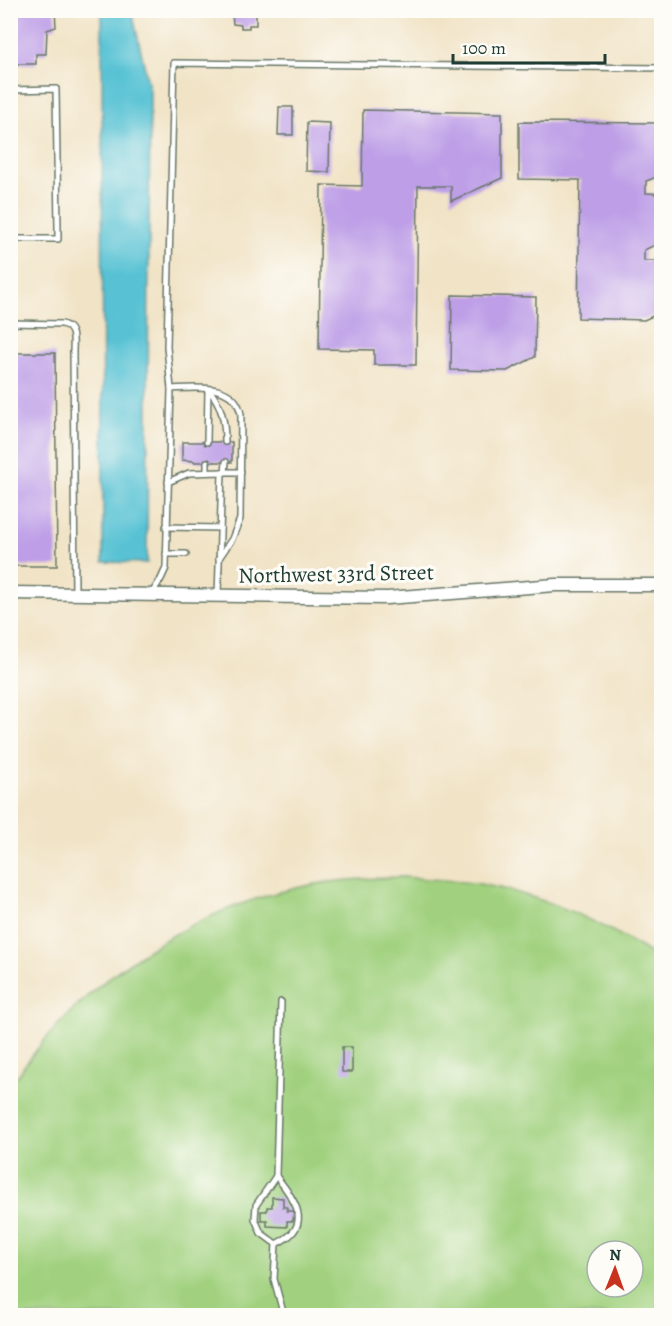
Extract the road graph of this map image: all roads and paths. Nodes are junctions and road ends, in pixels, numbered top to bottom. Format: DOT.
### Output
graph roads {
  1 [pos="662,68"];
  2 [pos="10,90"];
  3 [pos="10,239"];
  4 [pos="10,323"];
  5 [pos="171,389"];
  6 [pos="208,389"];
  7 [pos="207,442"];
  8 [pos="225,442"];
  9 [pos="207,462"];
  10 [pos="226,462"];
  11 [pos="207,472"];
  12 [pos="224,472"];
  13 [pos="241,472"];
  14 [pos="168,482"];
  15 [pos="166,527"];
  16 [pos="220,528"];
  17 [pos="166,554"];
  18 [pos="186,554"];
  19 [pos="219,558"];
  20 [pos="662,585"];
  21 [pos="10,593"];
  22 [pos="75,594"];
  23 [pos="151,595"];
  24 [pos="218,596"];
  25 [pos="281,1002"];
  26 [pos="276,1176"];
  27 [pos="276,1244"];
  28 [pos="284,1316"];
  1 -- 5 [label="lane"];
  2 -- 3 [label="lane"];
  4 -- 22 [label="lane"];
  5 -- 6 [label="lane"];
  5 -- 14 [label="lane"];
  6 -- 7 [label="lane"];
  6 -- 8 [label="lane"];
  6 -- 13 [label="lane"];
  9 -- 11 [label="lane"];
  10 -- 12 [label="lane"];
  11 -- 12 [label="lane"];
  11 -- 14 [label="lane"];
  12 -- 13 [label="lane"];
  12 -- 16 [label="lane"];
  13 -- 19 [label="lane"];
  14 -- 15 [label="lane"];
  15 -- 16 [label="lane"];
  15 -- 17 [label="lane"];
  16 -- 19 [label="lane"];
  17 -- 18 [label="lane"];
  17 -- 23 [label="lane"];
  19 -- 24 [label="lane"];
  20 -- 24 [label="street, Northwest 33rd Street"];
  21 -- 22 [label="street, Northwest 33rd Street"];
  22 -- 23 [label="street, Northwest 33rd Street"];
  23 -- 24 [label="street, Northwest 33rd Street"];
  25 -- 26 [label="lane"];
  26 -- 27 [label="lane"];
  26 -- 27 [label="lane"];
  27 -- 28 [label="lane"];
}
